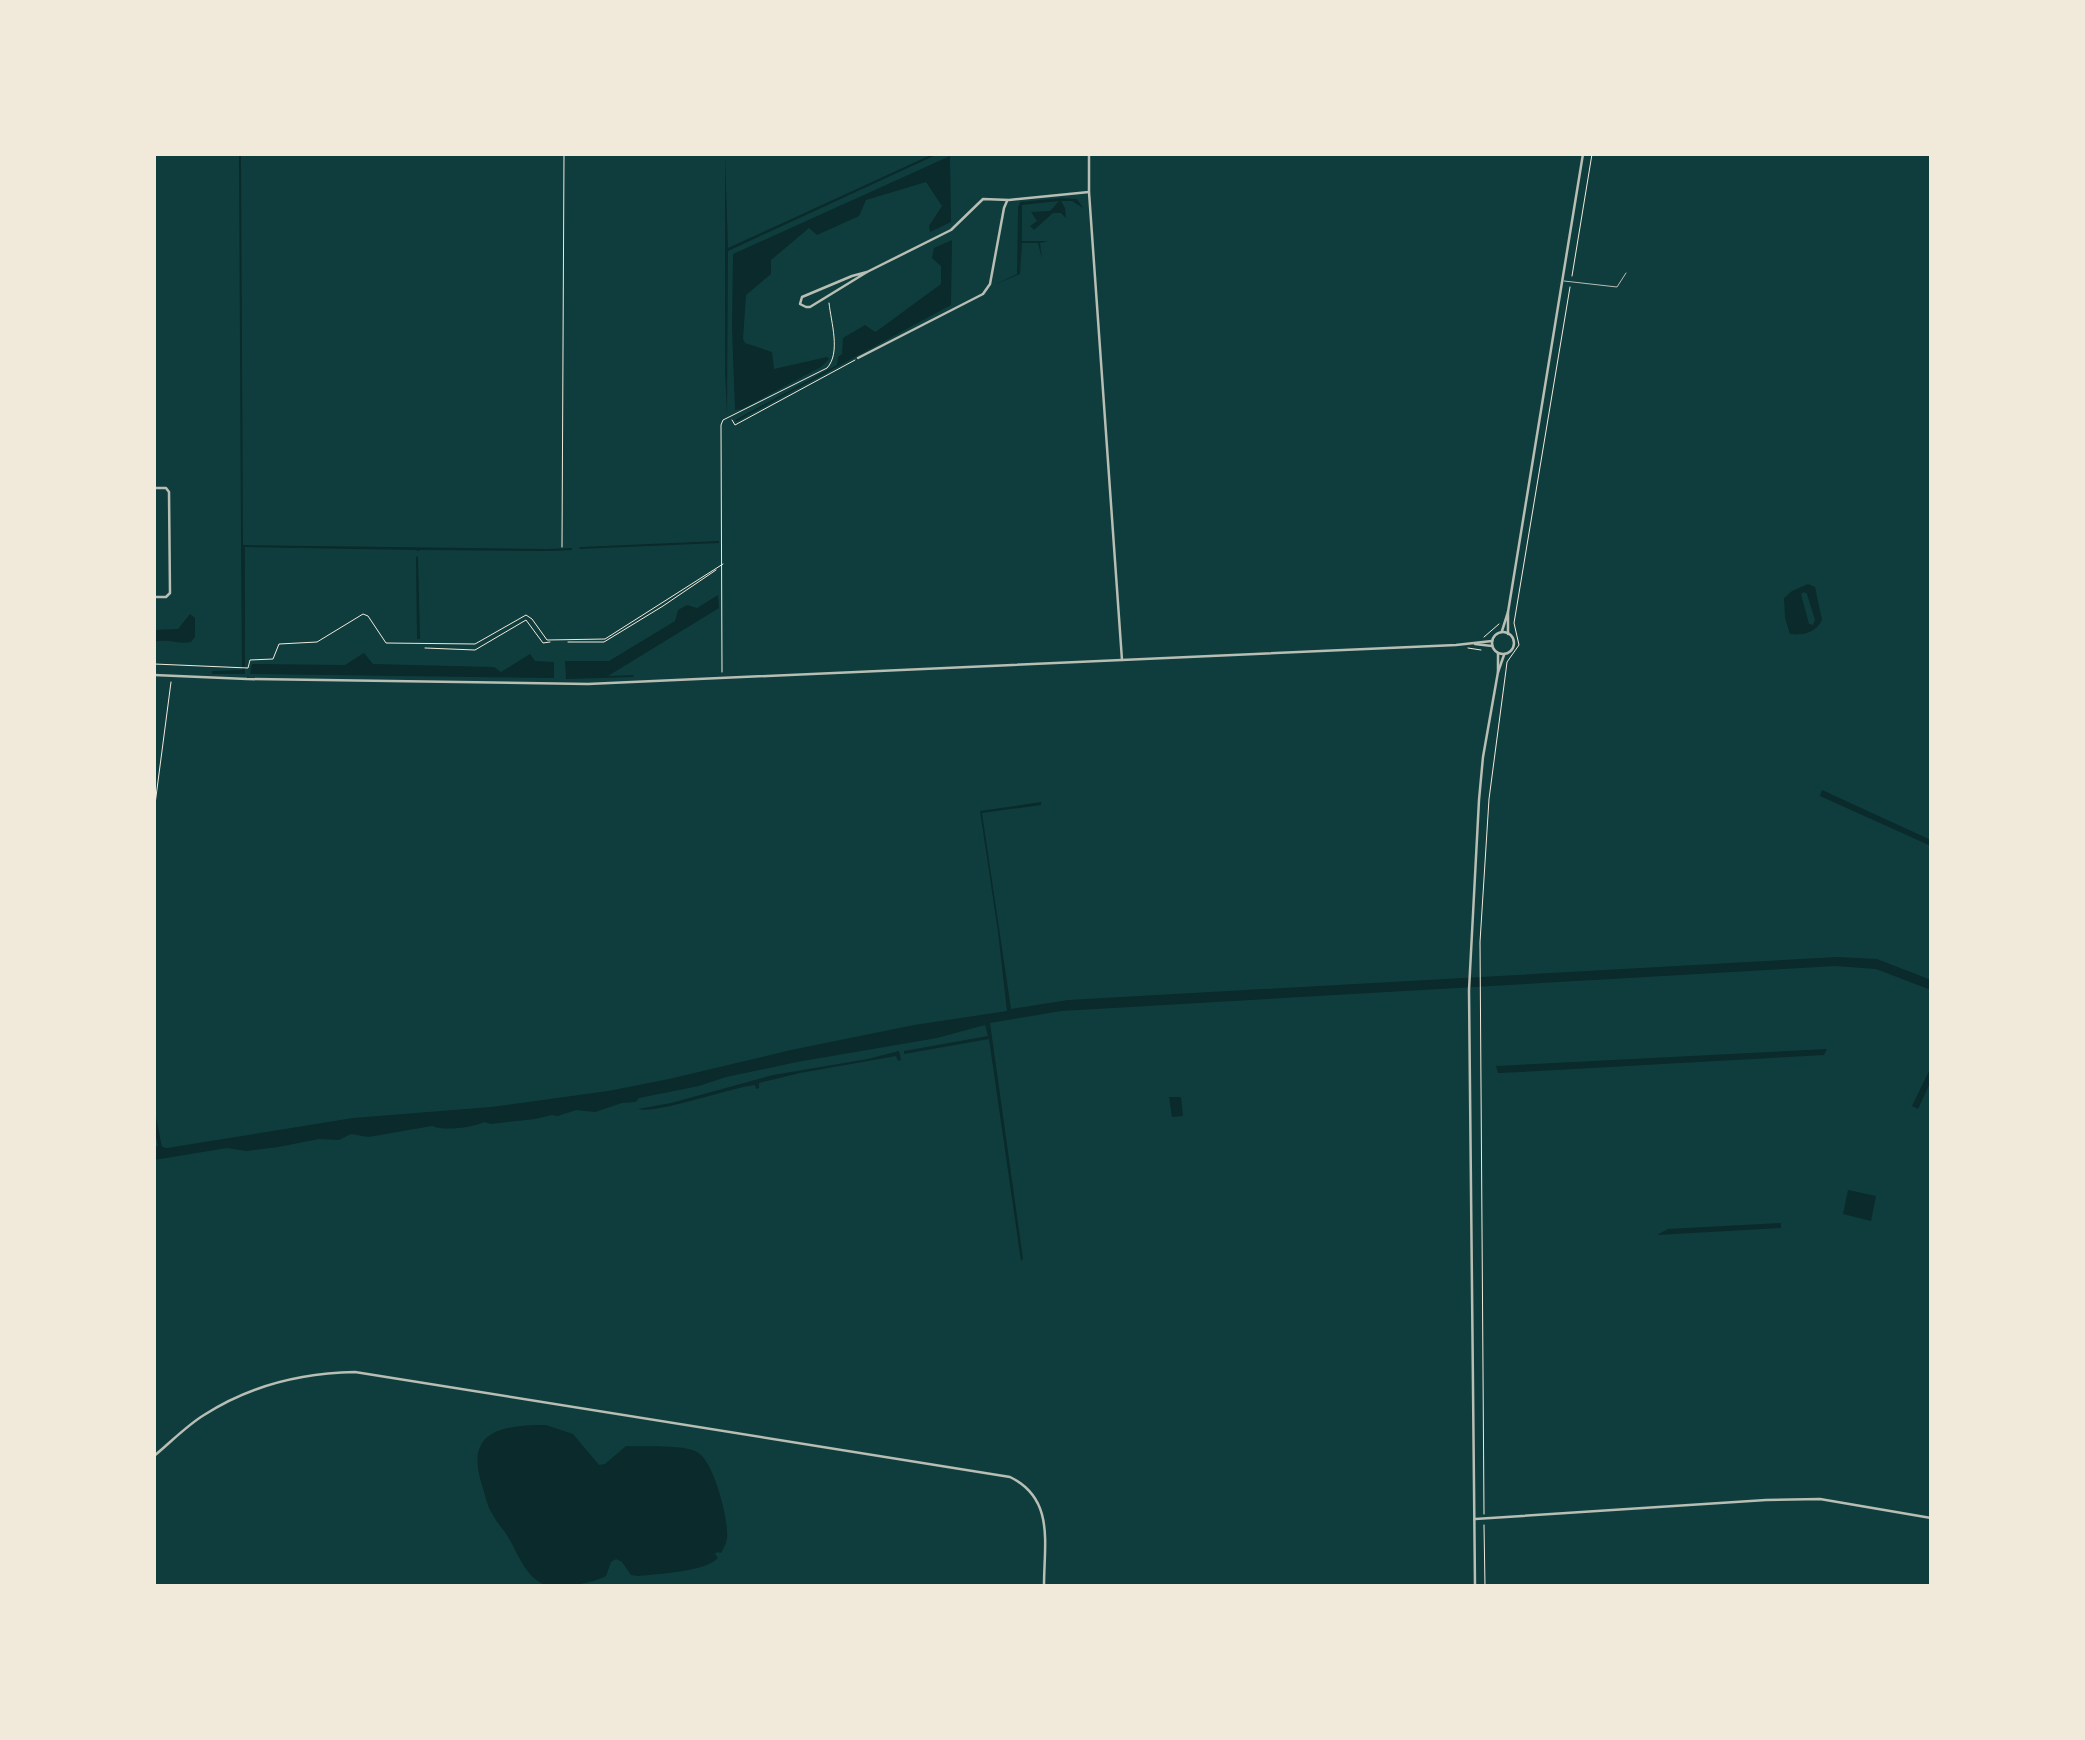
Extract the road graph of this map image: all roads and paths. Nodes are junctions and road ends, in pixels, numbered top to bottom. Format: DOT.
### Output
graph roads {
  1 [pos="564,154"];
  2 [pos="1088,154"];
  3 [pos="1583,154"];
  4 [pos="1592,154"];
  5 [pos="1089,192"];
  6 [pos="1009,200"];
  7 [pos="867,272"];
  8 [pos="1626,273"];
  9 [pos="1561,281"];
  10 [pos="1571,282"];
  11 [pos="828,296"];
  12 [pos="858,358"];
  13 [pos="731,418"];
  14 [pos="154,488"];
  15 [pos="562,547"];
  16 [pos="723,564"];
  17 [pos="154,597"];
  18 [pos="1508,612"];
  19 [pos="1504,622"];
  20 [pos="1511,622"];
  21 [pos="1502,632"];
  22 [pos="1508,634"];
  23 [pos="1482,638"];
  24 [pos="552,641"];
  25 [pos="1492,641"];
  26 [pos="1475,644"];
  27 [pos="1493,646"];
  28 [pos="425,648"];
  29 [pos="1498,653"];
  30 [pos="1504,654"];
  31 [pos="1122,660"];
  32 [pos="154,664"];
  33 [pos="1498,672"];
  34 [pos="154,675"];
  35 [pos="172,677"];
  36 [pos="722,678"];
  37 [pos="154,812"];
  38 [pos="154,1456"];
  39 [pos="1484,1518"];
  40 [pos="1931,1518"];
  41 [pos="1474,1519"];
  42 [pos="1044,1586"];
  43 [pos="1475,1586"];
  44 [pos="1485,1586"];
  1 -- 15 [label="path"];
  2 -- 5 [label="street"];
  3 -- 9 [label="street"];
  4 -- 10 [label="path"];
  5 -- 6 [label="street"];
  5 -- 31 [label="street"];
  6 -- 7 [label="street"];
  6 -- 12 [label="street"];
  7 -- 11 [label="street"];
  7 -- 11 [label="street"];
  8 -- 10 [label="lane"];
  9 -- 10 [label="lane"];
  9 -- 18 [label="street"];
  10 -- 20 [label="path"];
  11 -- 13 [label="path"];
  12 -- 13 [label="path"];
  13 -- 16 [label="path"];
  14 -- 17 [label="street"];
  16 -- 24 [label="path"];
  16 -- 36 [label="path"];
  18 -- 19 [label="street"];
  18 -- 20 [label="street"];
  19 -- 21 [label="street"];
  19 -- 23 [label="path"];
  20 -- 22 [label="street"];
  20 -- 39 [label="path"];
  21 -- 22 [label="street"];
  21 -- 25 [label="street"];
  22 -- 30 [label="street"];
  24 -- 28 [label="path"];
  24 -- 32 [label="path"];
  25 -- 26 [label="street"];
  25 -- 27 [label="street"];
  26 -- 27 [label="street"];
  26 -- 31 [label="street"];
  27 -- 29 [label="street"];
  29 -- 30 [label="street"];
  29 -- 33 [label="street"];
  30 -- 33 [label="street"];
  31 -- 36 [label="street"];
  33 -- 41 [label="street"];
  34 -- 35 [label="street"];
  35 -- 36 [label="street"];
  35 -- 37 [label="path"];
  38 -- 42 [label="street"];
  39 -- 40 [label="street"];
  39 -- 41 [label="street"];
  39 -- 44 [label="path"];
  41 -- 43 [label="street"];
}
